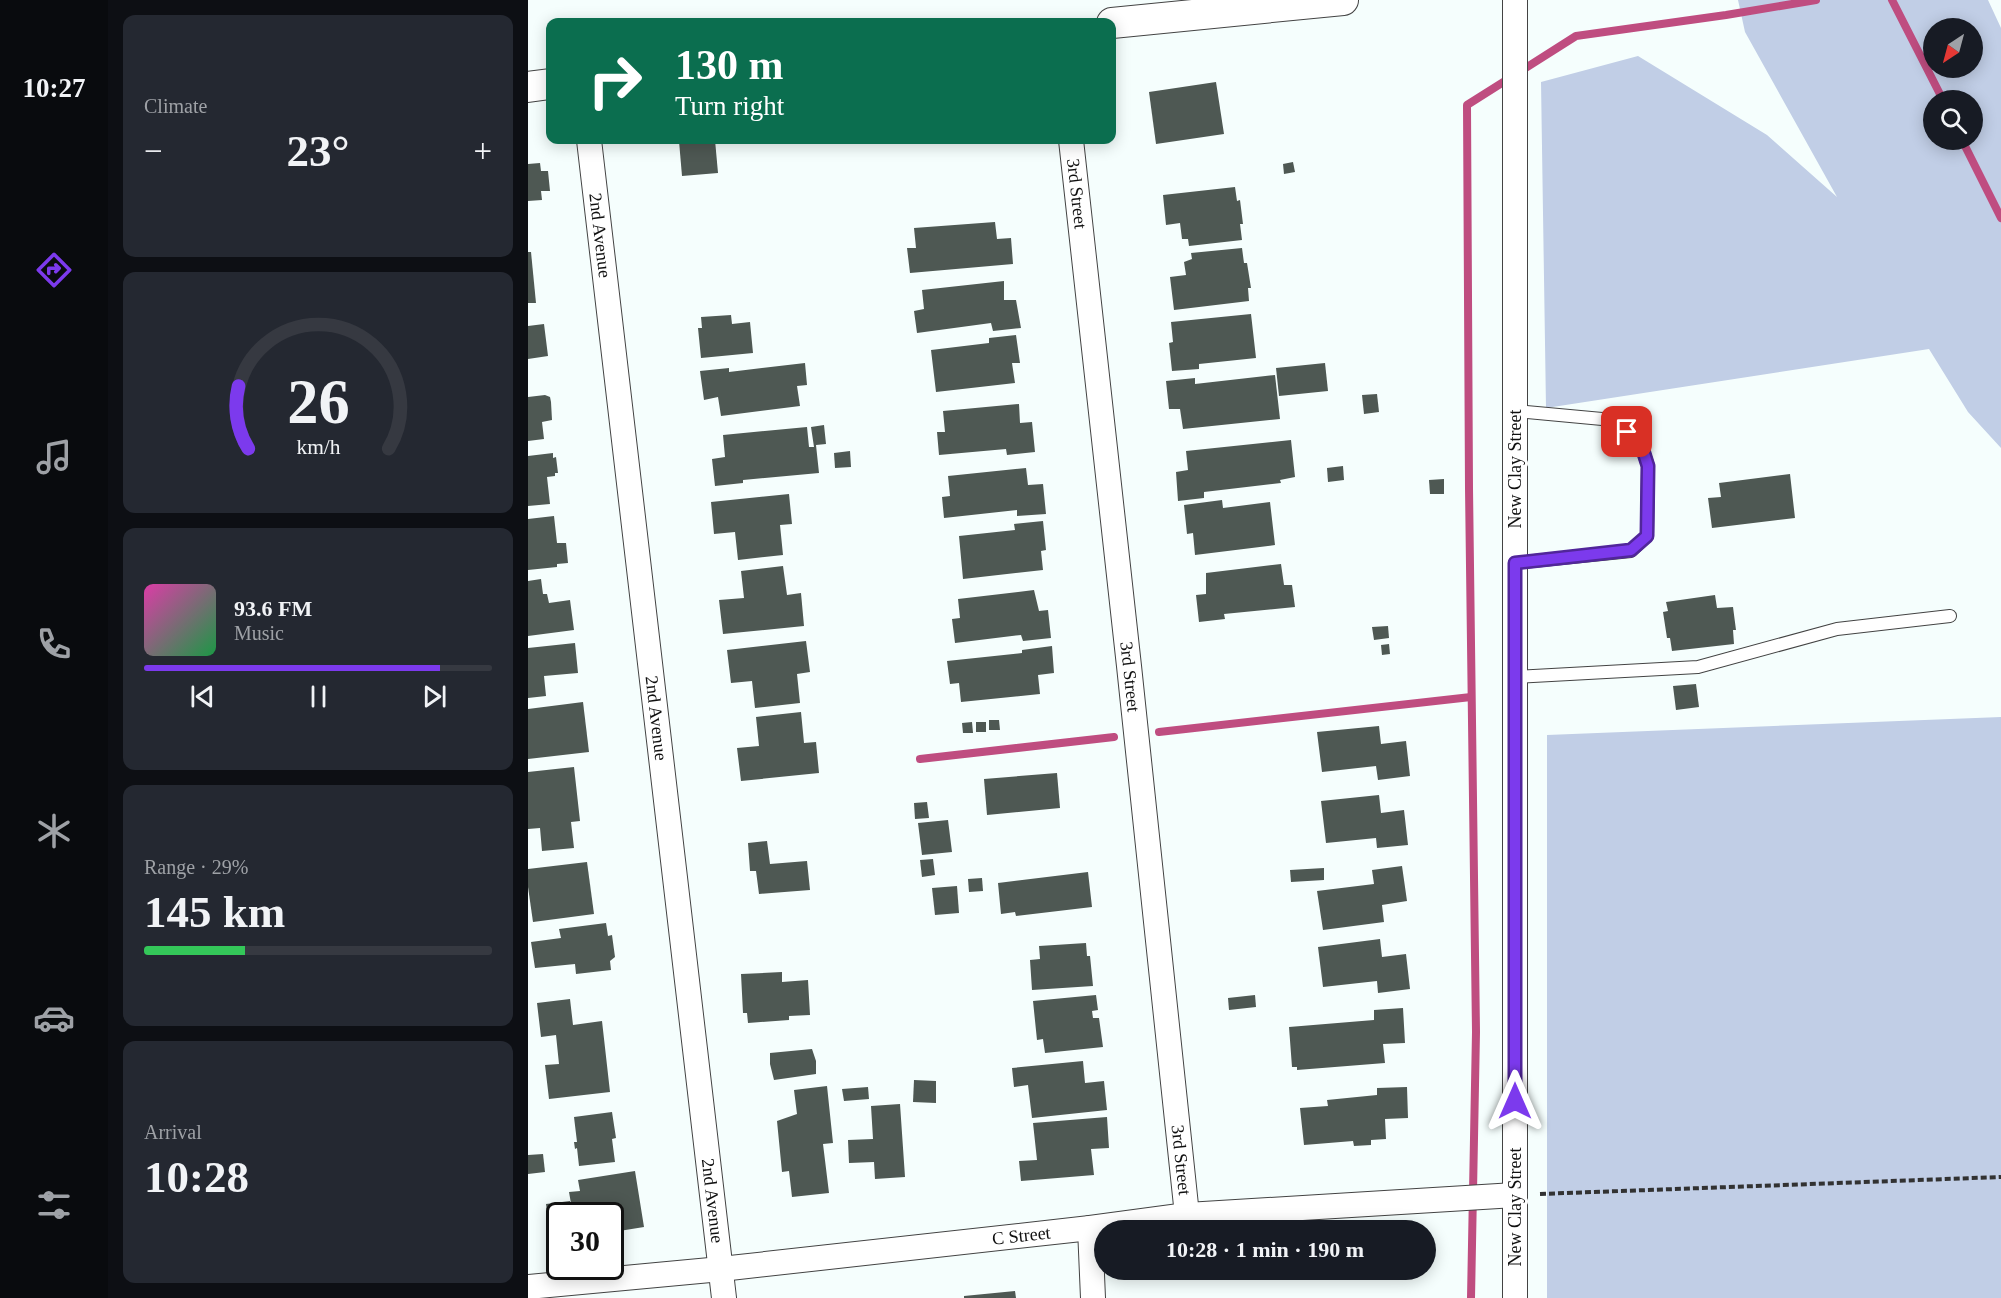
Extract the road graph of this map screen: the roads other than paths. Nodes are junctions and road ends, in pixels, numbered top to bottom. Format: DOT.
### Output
graph roads {
  1 [pos="1343,0"];
  2 [pos="1515,0"];
  3 [pos="1116,23"];
  4 [pos="546,85"];
  5 [pos="528,87"];
  6 [pos="590,144"];
  7 [pos="1071,144"];
  8 [pos="1515,411"];
  9 [pos="1515,563"];
  10 [pos="1950,616"];
  11 [pos="1515,677"];
  12 [pos="1515,1195"];
  13 [pos="1187,1215"];
  14 [pos="1090,1228"];
  15 [pos="721,1269"];
  16 [pos="528,1287"];
  17 [pos="724,1298"];
  18 [pos="1093,1298"];
  19 [pos="1515,1298"];
  1 -- 3 [label="street"];
  2 -- 8 [label="street, New Clay Street"];
  4 -- 5 [label="street"];
  6 -- 15 [label="street, 2nd Avenue"];
  7 -- 13 [label="street, 3rd Street"];
  8 -- 9 [label="street, New Clay Street"];
  8 -- 9 [label="lane"];
  9 -- 11 [label="street, New Clay Street"];
  10 -- 11 [label="lane"];
  11 -- 12 [label="street, New Clay Street"];
  12 -- 13 [label="street, C Street"];
  12 -- 19 [label="street, New Clay Street"];
  13 -- 14 [label="street, C Street"];
  14 -- 15 [label="street, C Street"];
  14 -- 18 [label="street"];
  15 -- 16 [label="street, C Street"];
  15 -- 17 [label="street, 2nd Avenue"];
}
